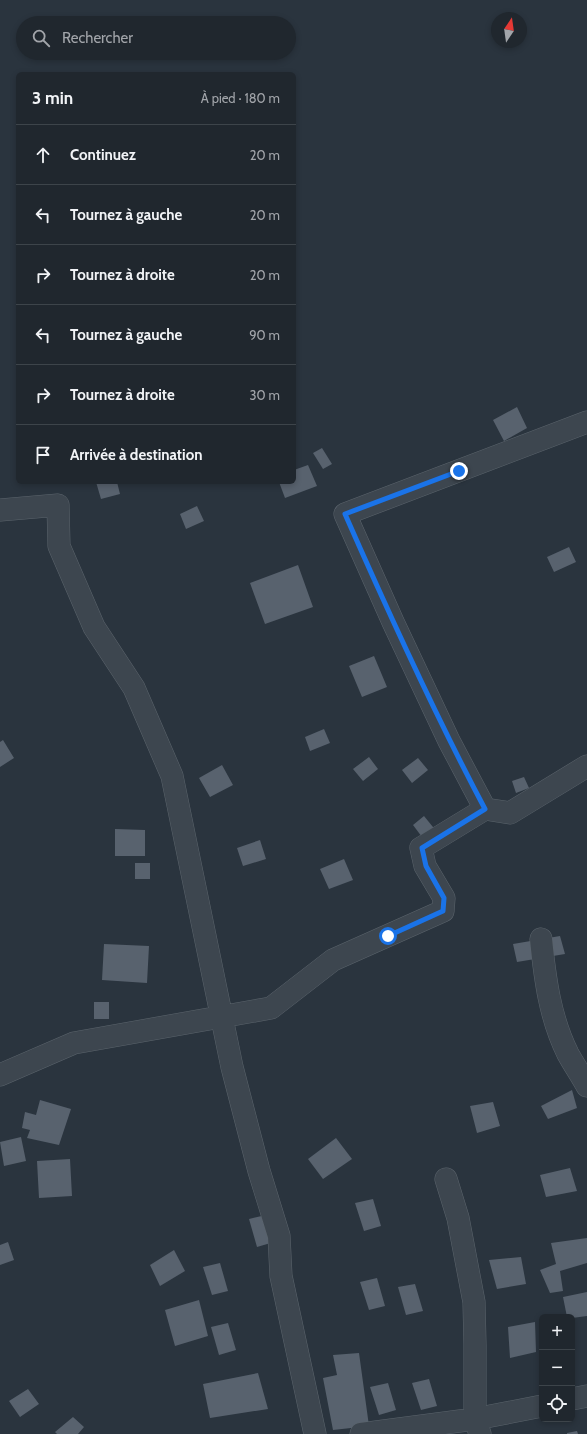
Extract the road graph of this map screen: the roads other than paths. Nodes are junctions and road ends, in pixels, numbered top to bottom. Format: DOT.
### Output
graph roads {
  1 [pos="587,422"];
  2 [pos="0,510"];
  3 [pos="587,766"];
  4 [pos="485,809"];
  5 [pos="541,939"];
  6 [pos="222,1017"];
  7 [pos="0,1075"];
  8 [pos="587,1086"];
  9 [pos="446,1179"];
  10 [pos="587,1396"];
  11 [pos="575,1399"];
  12 [pos="539,1407"];
  13 [pos="478,1426"];
  14 [pos="315,1434"];
  15 [pos="361,1434"];
  1 -- 4 [label="street"];
  2 -- 6 [label="street"];
  3 -- 4 [label="street"];
  4 -- 6 [label="street"];
  5 -- 8 [label="street"];
  6 -- 7 [label="street"];
  6 -- 14 [label="street"];
  9 -- 13 [label="street"];
  10 -- 11 [label="street"];
  12 -- 13 [label="street"];
  13 -- 15 [label="street"];
}
